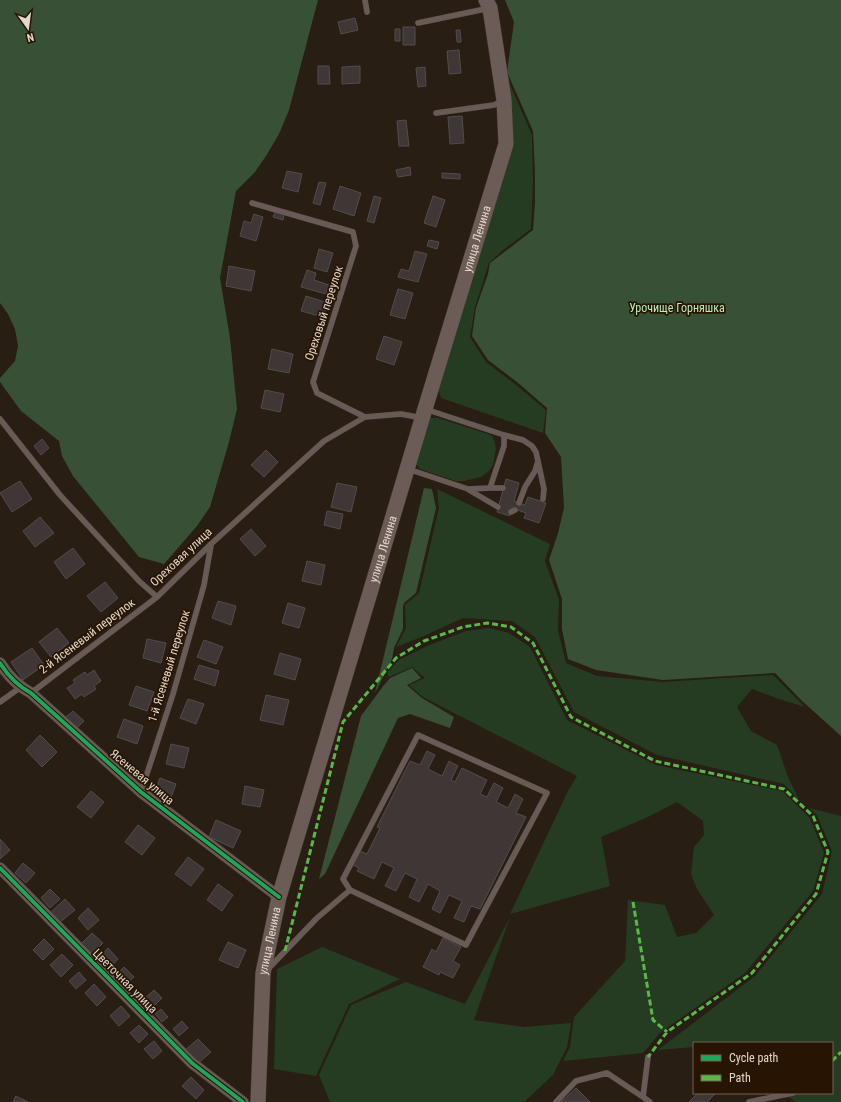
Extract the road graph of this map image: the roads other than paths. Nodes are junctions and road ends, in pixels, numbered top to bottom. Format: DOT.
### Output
graph roads {
  1 [pos="365,0"];
  2 [pos="488,4"];
  3 [pos="367,12"];
  4 [pos="418,23"];
  5 [pos="504,100"];
  6 [pos="436,113"];
  7 [pos="252,203"];
  8 [pos="423,413"];
  9 [pos="365,416"];
  10 [pos="0,418"];
  11 [pos="504,435"];
  12 [pos="538,461"];
  13 [pos="408,469"];
  14 [pos="525,487"];
  15 [pos="490,488"];
  16 [pos="503,488"];
  17 [pos="468,489"];
  18 [pos="517,490"];
  19 [pos="543,499"];
  20 [pos="519,503"];
  21 [pos="498,507"];
  22 [pos="211,544"];
  23 [pos="157,597"];
  24 [pos="0,663"];
  25 [pos="21,687"];
  26 [pos="31,693"];
  27 [pos="0,702"];
  28 [pos="141,792"];
  29 [pos="0,868"];
  30 [pos="350,890"];
  31 [pos="279,897"];
  32 [pos="263,973"];
  33 [pos="648,1057"];
  34 [pos="788,1094"];
  35 [pos="643,1097"];
  36 [pos="243,1102"];
  37 [pos="258,1102"];
  38 [pos="556,1102"];
  39 [pos="650,1102"];
  40 [pos="748,1102"];
  1 -- 3 [label="lane"];
  2 -- 4 [label="lane"];
  2 -- 5 [label="main road, улица Ленина"];
  5 -- 6 [label="lane"];
  5 -- 8 [label="main road, улица Ленина"];
  7 -- 9 [label="lane, Ореховый переулок"];
  8 -- 9 [label="lane, Ореховый переулок"];
  8 -- 11 [label="lane, Ореховый переулок"];
  8 -- 13 [label="main road, улица Ленина"];
  9 -- 22 [label="lane, Ореховая улица"];
  10 -- 23 [label="lane, Ореховая улица"];
  11 -- 12 [label="lane, Ореховый переулок"];
  11 -- 15 [label="lane"];
  12 -- 14 [label="lane"];
  12 -- 19 [label="lane, Ореховый переулок"];
  13 -- 17 [label="lane"];
  13 -- 31 [label="main road, улица Ленина"];
  14 -- 18 [label="lane"];
  14 -- 20 [label="lane"];
  15 -- 16 [label="lane"];
  15 -- 17 [label="lane"];
  17 -- 21 [label="lane"];
  22 -- 23 [label="lane, Ореховая улица"];
  22 -- 28 [label="lane, 1-й Ясеневый переулок"];
  23 -- 26 [label="lane, 2-й Ясеневый переулок"];
  24 -- 25 [label="street, Ясеневая улица"];
  25 -- 26 [label="street, Ясеневая улица"];
  25 -- 27 [label="lane"];
  26 -- 28 [label="street, Ясеневая улица"];
  28 -- 31 [label="street, Ясеневая улица"];
  29 -- 36 [label="street, Цветочная улица"];
  30 -- 30 [label="lane"];
  30 -- 32 [label="lane"];
  31 -- 32 [label="main road, улица Ленина"];
  32 -- 37 [label="main road, улица Ленина"];
  33 -- 35 [label="lane"];
  34 -- 40 [label="lane"];
  35 -- 38 [label="lane"];
  35 -- 39 [label="lane"];
}
